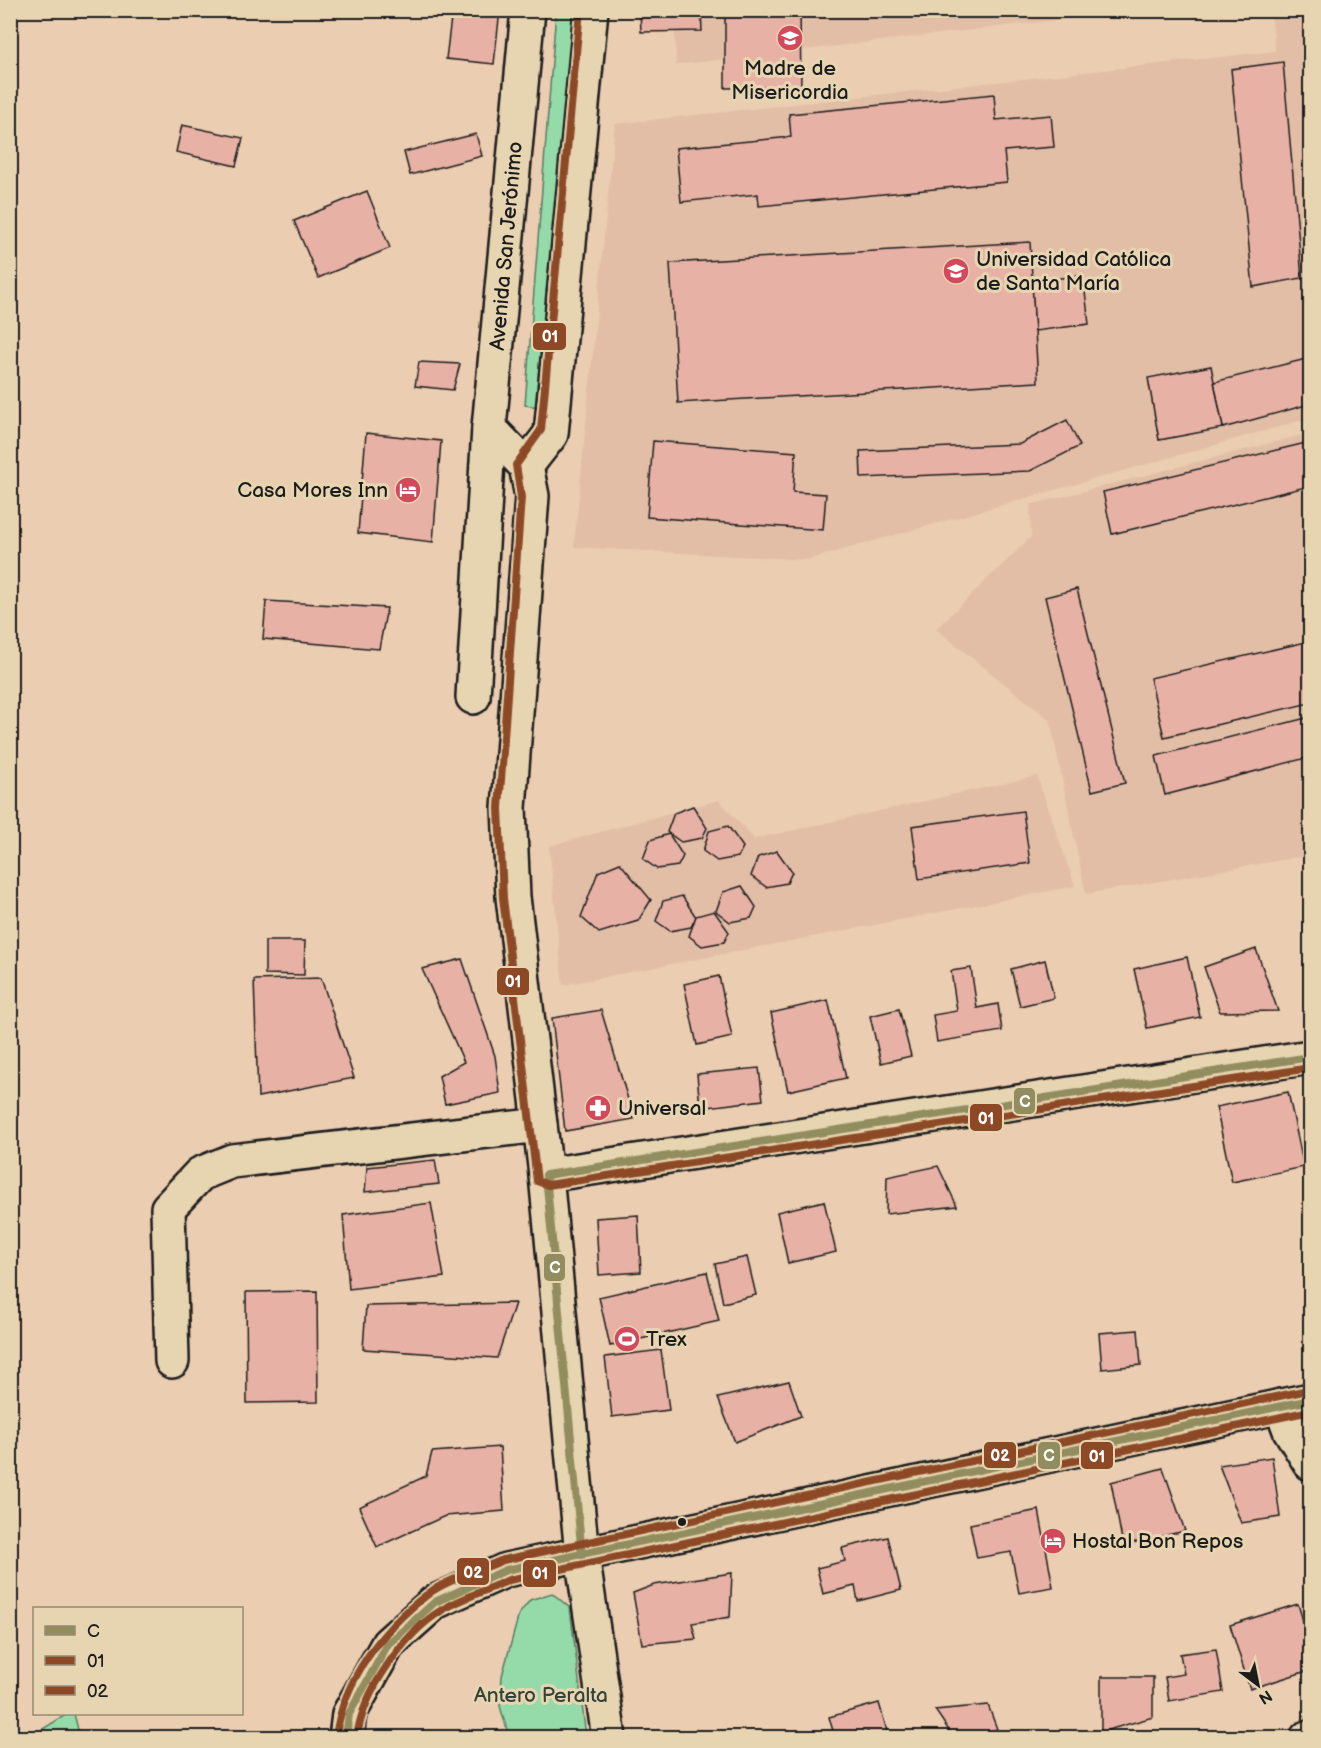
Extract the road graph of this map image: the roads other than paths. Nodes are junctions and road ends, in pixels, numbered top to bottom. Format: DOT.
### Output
graph roads {
  1 [pos="528,10"];
  2 [pos="591,10"];
  3 [pos="489,428"];
  4 [pos="526,466"];
  5 [pos="473,697"];
  6 [pos="1311,1057"];
  7 [pos="540,1125"];
  8 [pos="546,1175"];
  9 [pos="172,1361"];
  10 [pos="1296,1403"];
  11 [pos="1310,1462"];
  12 [pos="582,1555"];
  13 [pos="346,1737"];
  14 [pos="609,1737"];
  1 -- 3 [label="street, Avenida San Jerónimo"];
  2 -- 4 [label="street"];
  3 -- 4 [label="street"];
  3 -- 5 [label="street, Avenida San Jerónimo"];
  4 -- 7 [label="street"];
  6 -- 8 [label="street"];
  7 -- 8 [label="street"];
  7 -- 9 [label="street"];
  8 -- 12 [label="street"];
  10 -- 11 [label="street"];
  10 -- 12 [label="street"];
  12 -- 13 [label="street"];
  12 -- 14 [label="street"];
}
